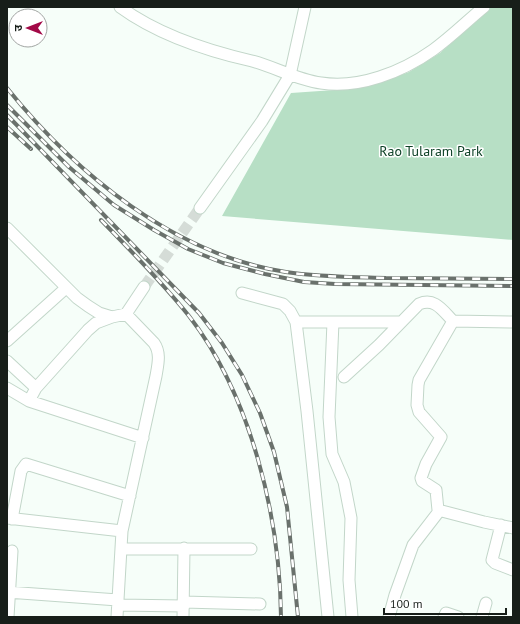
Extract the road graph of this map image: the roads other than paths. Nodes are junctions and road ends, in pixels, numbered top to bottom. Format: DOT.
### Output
graph roads {
  1 [pos="120,7"];
  2 [pos="305,7"];
  3 [pos="484,7"];
  4 [pos="290,75"];
  5 [pos="200,208"];
  6 [pos="7,228"];
  7 [pos="144,287"];
  8 [pos="66,288"];
  9 [pos="242,293"];
  10 [pos="126,314"];
  11 [pos="112,317"];
  12 [pos="453,321"];
  13 [pos="296,322"];
  14 [pos="333,322"];
  15 [pos="401,322"];
  16 [pos="513,322"];
  17 [pos="7,341"];
  18 [pos="7,361"];
  19 [pos="344,377"];
  20 [pos="7,388"];
  21 [pos="36,388"];
  22 [pos="29,401"];
  23 [pos="143,438"];
  24 [pos="130,496"];
  25 [pos="440,510"];
  26 [pos="10,519"];
  27 [pos="501,525"];
  28 [pos="513,528"];
  29 [pos="122,531"];
  30 [pos="184,548"];
  31 [pos="122,549"];
  32 [pos="251,549"];
  33 [pos="12,551"];
  34 [pos="513,570"];
  35 [pos="8,592"];
  36 [pos="118,602"];
  37 [pos="486,603"];
  38 [pos="260,604"];
  39 [pos="184,608"];
  40 [pos="8,617"];
  41 [pos="117,617"];
  42 [pos="328,617"];
  43 [pos="352,617"];
  44 [pos="389,617"];
  45 [pos="444,617"];
  46 [pos="458,617"];
  47 [pos="482,617"];
  1 -- 4 [label="street"];
  2 -- 4 [label="street"];
  3 -- 4 [label="street"];
  4 -- 5 [label="street"];
  6 -- 8 [label="street"];
  7 -- 10 [label="street"];
  8 -- 11 [label="street"];
  8 -- 17 [label="street"];
  9 -- 13 [label="street"];
  10 -- 11 [label="street"];
  10 -- 23 [label="street"];
  11 -- 21 [label="street"];
  12 -- 15 [label="street"];
  12 -- 16 [label="street"];
  12 -- 25 [label="street"];
  13 -- 14 [label="street"];
  13 -- 42 [label="street"];
  14 -- 15 [label="street"];
  14 -- 43 [label="street"];
  15 -- 19 [label="street"];
  18 -- 21 [label="street"];
  20 -- 22 [label="street"];
  21 -- 22 [label="street"];
  22 -- 23 [label="street"];
  23 -- 24 [label="street"];
  24 -- 26 [label="street"];
  24 -- 29 [label="street"];
  25 -- 27 [label="street"];
  25 -- 44 [label="street"];
  26 -- 29 [label="street"];
  27 -- 28 [label="street"];
  27 -- 34 [label="street"];
  29 -- 31 [label="street"];
  30 -- 31 [label="street"];
  30 -- 32 [label="street"];
  30 -- 39 [label="street"];
  31 -- 36 [label="street"];
  33 -- 35 [label="street"];
  35 -- 36 [label="street"];
  35 -- 40 [label="street"];
  36 -- 39 [label="street"];
  36 -- 41 [label="street"];
  37 -- 47 [label="street"];
  38 -- 39 [label="street"];
  45 -- 46 [label="street"];
}
